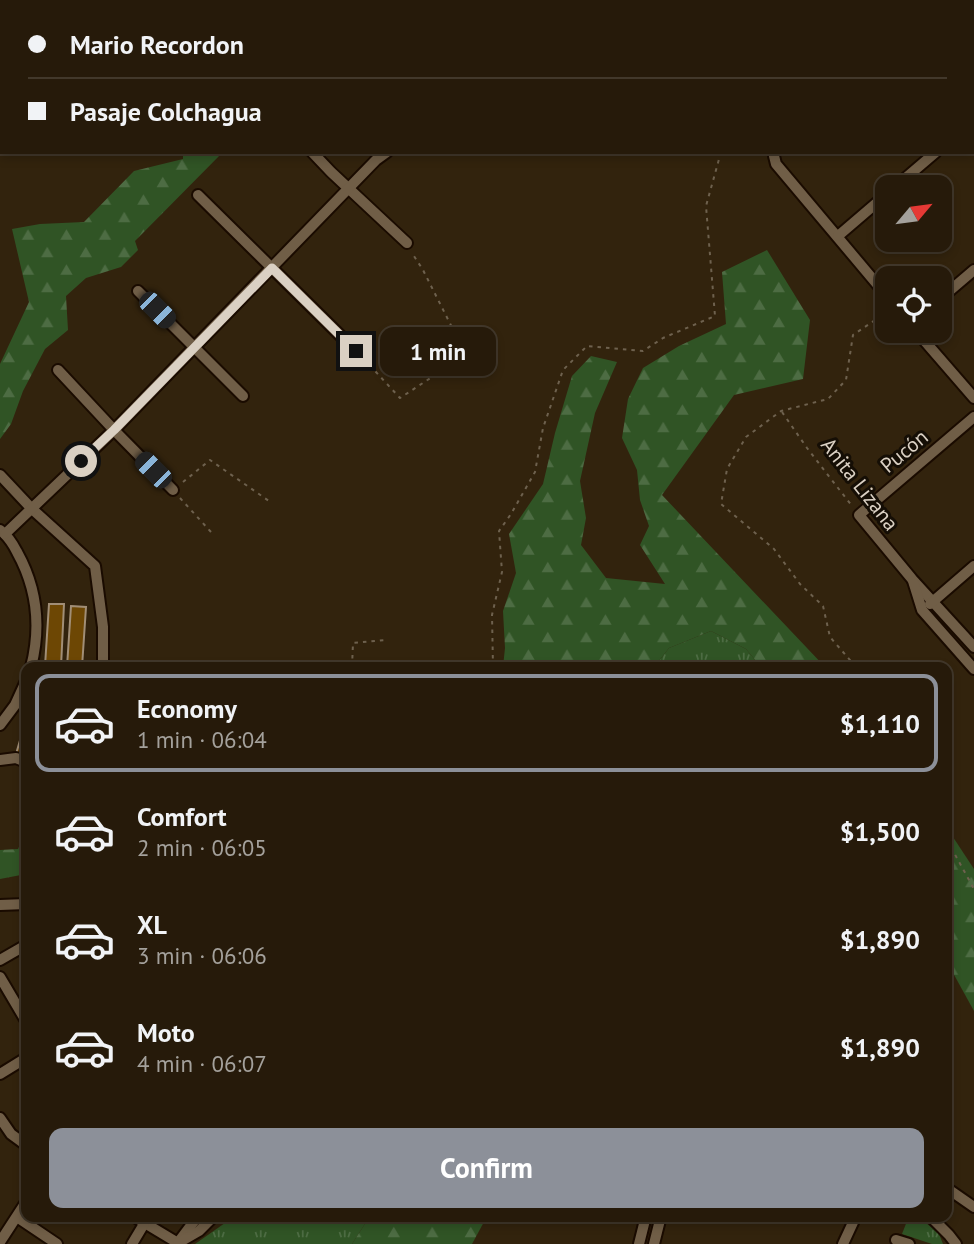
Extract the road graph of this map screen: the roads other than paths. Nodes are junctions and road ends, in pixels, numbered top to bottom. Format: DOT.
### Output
graph roads {
  1 [pos="314,154"];
  2 [pos="384,154"];
  3 [pos="774,154"];
  4 [pos="934,154"];
  5 [pos="909,175"];
  6 [pos="349,189"];
  7 [pos="198,195"];
  8 [pos="875,204"];
  9 [pos="838,236"];
  10 [pos="407,243"];
  11 [pos="272,268"];
  12 [pos="974,270"];
  13 [pos="875,281"];
  14 [pos="952,289"];
  15 [pos="138,291"];
  16 [pos="926,343"];
  17 [pos="195,347"];
  18 [pos="356,351"];
  19 [pos="58,370"];
  20 [pos="243,396"];
  21 [pos="974,398"];
  22 [pos="974,417"];
  23 [pos="114,430"];
  24 [pos="0,475"];
  25 [pos="173,490"];
  26 [pos="31,508"];
  27 [pos="859,515"];
  28 [pos="2,533"];
  29 [pos="974,566"];
  30 [pos="912,579"];
  31 [pos="933,602"];
  32 [pos="922,610"];
  33 [pos="974,647"];
  34 [pos="33,662"];
  35 [pos="103,662"];
  36 [pos="974,669"];
  37 [pos="21,692"];
  38 [pos="0,725"];
  39 [pos="0,760"];
  40 [pos="21,760"];
  41 [pos="21,904"];
  42 [pos="0,905"];
  43 [pos="21,948"];
  44 [pos="0,960"];
  45 [pos="0,977"];
  46 [pos="21,1013"];
  47 [pos="21,1061"];
  48 [pos="0,1074"];
  49 [pos="0,1118"];
  50 [pos="21,1141"];
  51 [pos="952,1192"];
  52 [pos="974,1206"];
  53 [pos="21,1210"];
  54 [pos="17,1217"];
  55 [pos="21,1220"];
  56 [pos="24,1222"];
  57 [pos="141,1222"];
  58 [pos="193,1222"];
  59 [pos="208,1222"];
  60 [pos="644,1222"];
  61 [pos="660,1222"];
  62 [pos="853,1222"];
  63 [pos="936,1222"];
  64 [pos="144,1224"];
  65 [pos="896,1240"];
  66 [pos="0,1241"];
  67 [pos="178,1242"];
  68 [pos="57,1244"];
  69 [pos="132,1244"];
  70 [pos="639,1244"];
  71 [pos="654,1244"];
  72 [pos="843,1244"];
  73 [pos="909,1244"];
  74 [pos="956,1244"];
  1 -- 6 [label="street"];
  2 -- 6 [label="street"];
  3 -- 9 [label="street"];
  4 -- 5 [label="street"];
  6 -- 10 [label="street"];
  6 -- 11 [label="street"];
  7 -- 11 [label="street"];
  8 -- 9 [label="street"];
  9 -- 13 [label="street"];
  11 -- 17 [label="street"];
  11 -- 18 [label="street"];
  12 -- 14 [label="street"];
  15 -- 17 [label="street"];
  16 -- 21 [label="street"];
  17 -- 20 [label="street"];
  17 -- 23 [label="street"];
  19 -- 23 [label="street"];
  22 -- 27 [label="street, Pucón"];
  23 -- 25 [label="street"];
  23 -- 26 [label="street"];
  24 -- 26 [label="street"];
  26 -- 28 [label="street"];
  26 -- 35 [label="street"];
  27 -- 30 [label="street, Anita Lizana"];
  28 -- 34 [label="street"];
  29 -- 31 [label="street"];
  30 -- 31 [label="street, Anita Lizana"];
  30 -- 32 [label="street, Anita Lizana"];
  31 -- 32 [label="street"];
  31 -- 33 [label="street, Anita Lizana"];
  32 -- 36 [label="street, Anita Lizana"];
  37 -- 38 [label="street"];
  39 -- 40 [label="street"];
  41 -- 42 [label="street"];
  43 -- 44 [label="street"];
  45 -- 46 [label="street"];
  47 -- 48 [label="street"];
  49 -- 50 [label="street"];
  51 -- 52 [label="street"];
  53 -- 54 [label="street"];
  54 -- 55 [label="street"];
  54 -- 66 [label="street"];
  56 -- 68 [label="street"];
  57 -- 64 [label="street"];
  58 -- 67 [label="street"];
  59 -- 67 [label="street"];
  60 -- 70 [label="street"];
  61 -- 71 [label="street"];
  62 -- 72 [label="street"];
  63 -- 74 [label="street"];
  64 -- 67 [label="street"];
  64 -- 69 [label="street"];
  65 -- 73 [label="street"];
}
